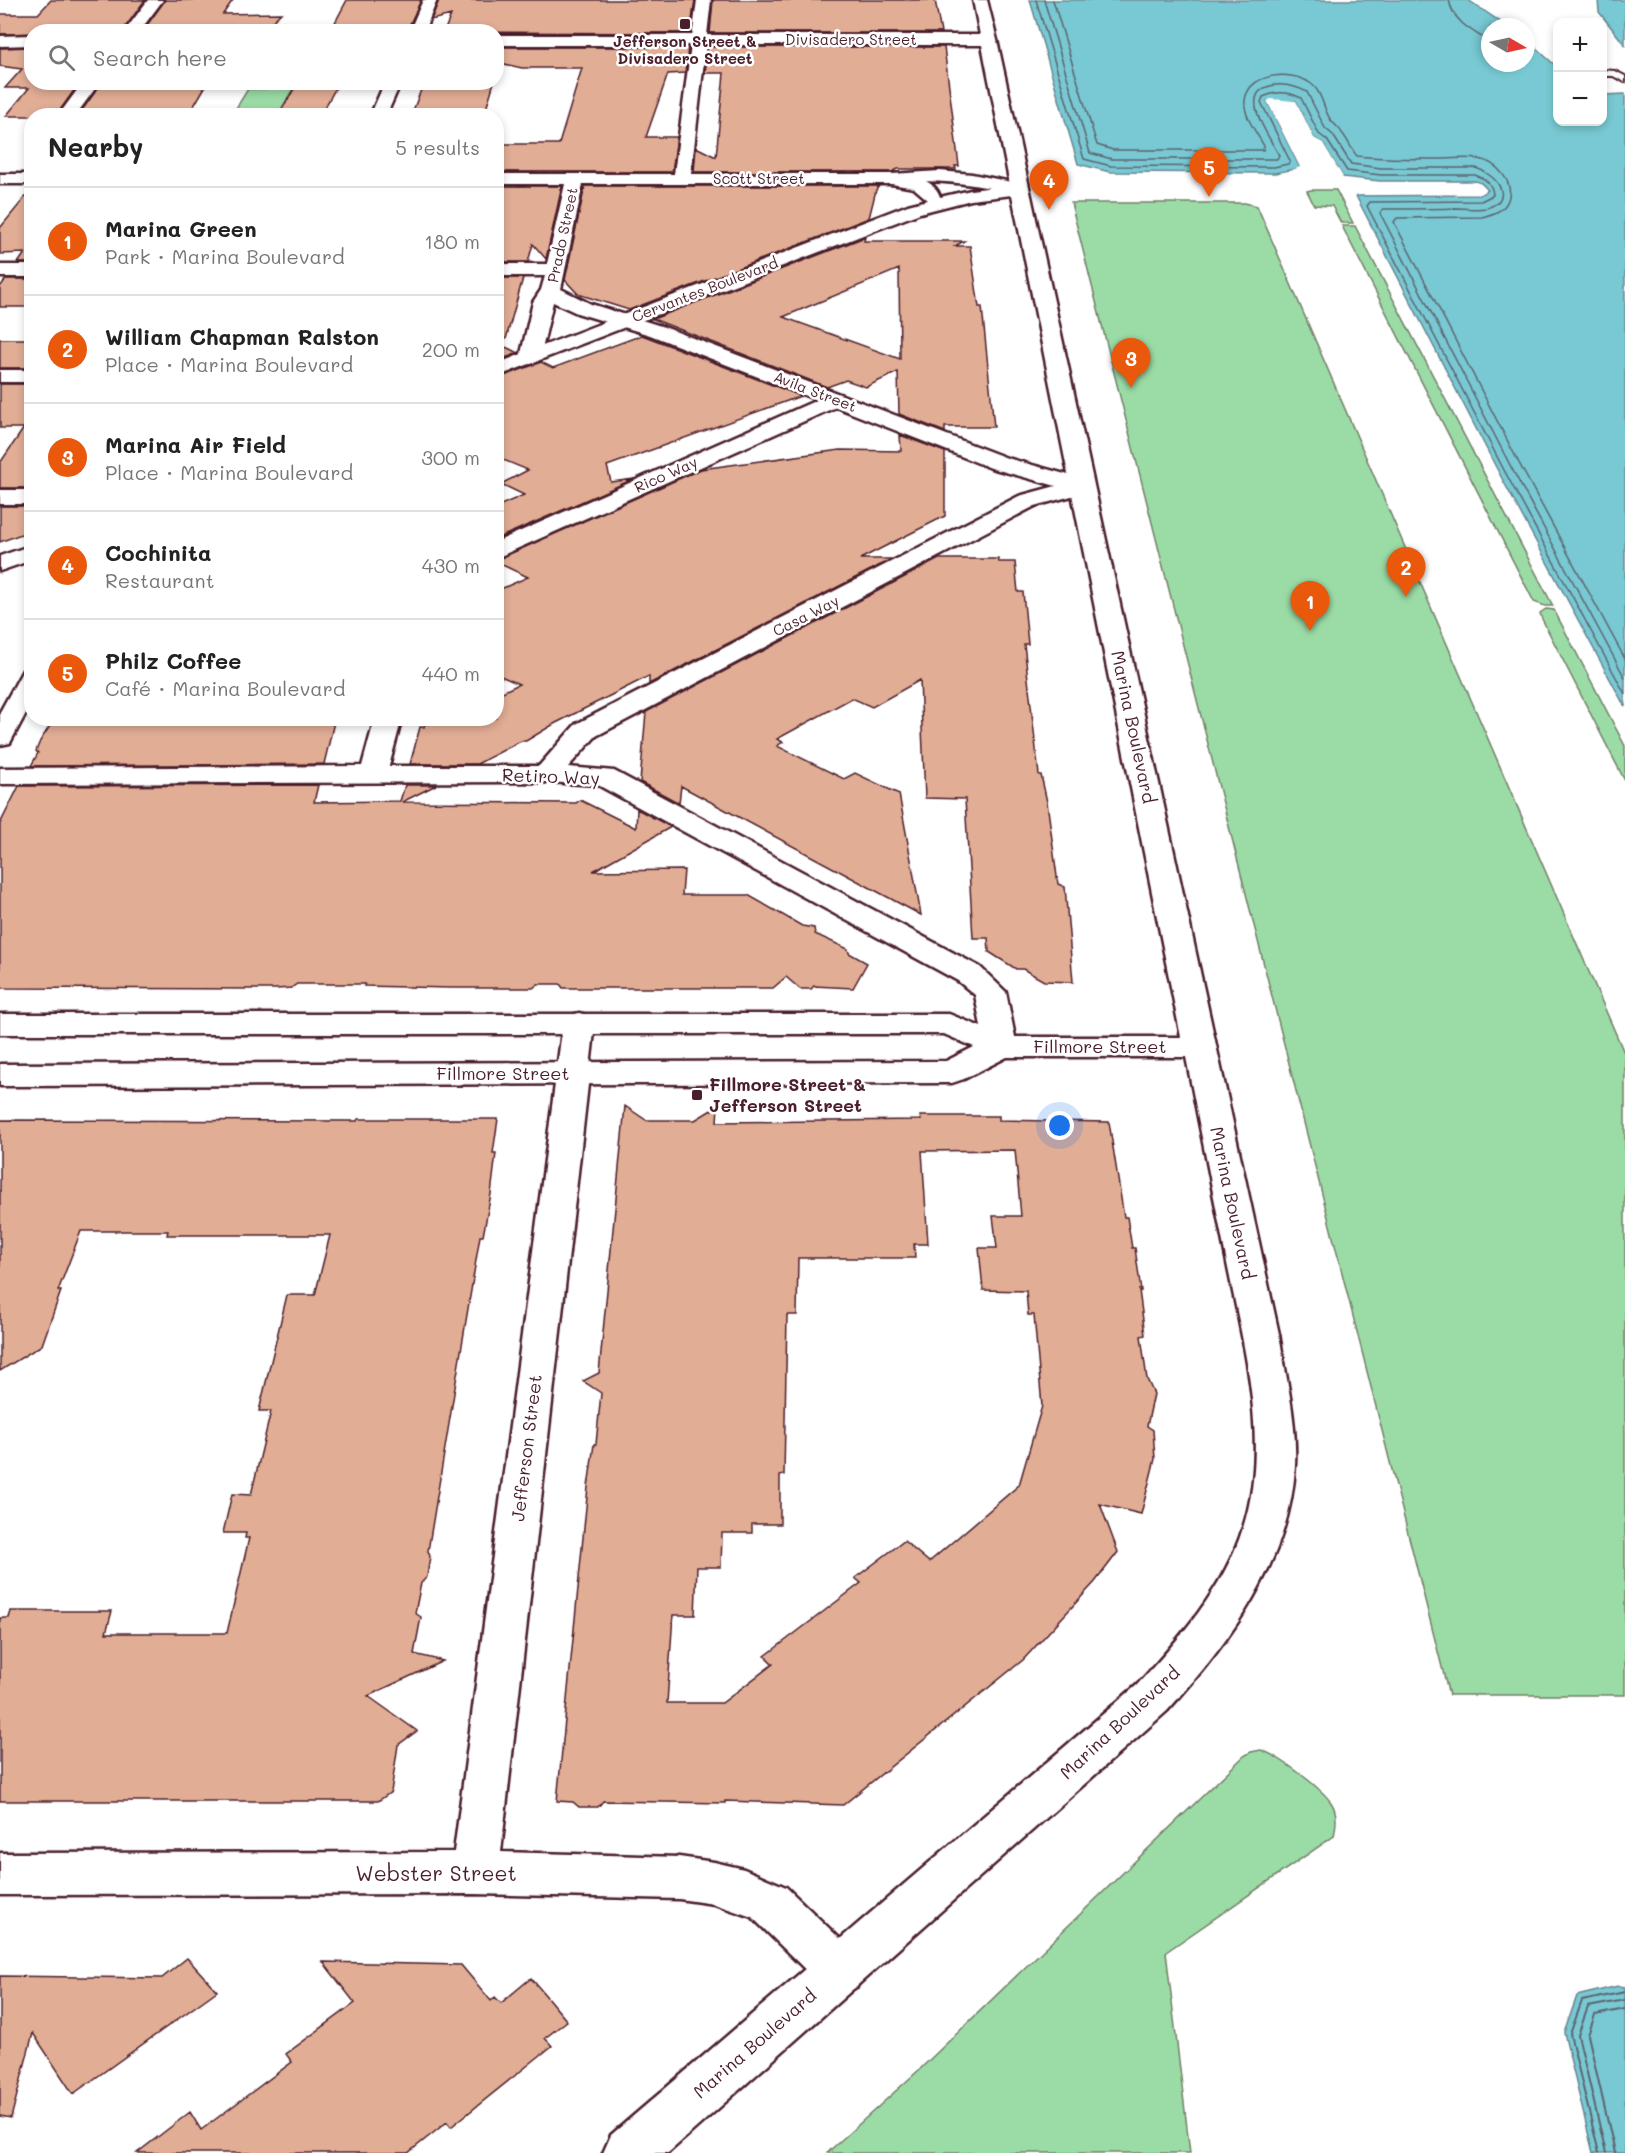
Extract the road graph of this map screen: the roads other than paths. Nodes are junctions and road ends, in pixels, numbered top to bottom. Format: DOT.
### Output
graph roads {
  1 [pos="156,0"];
  2 [pos="430,0"];
  3 [pos="704,0"];
  4 [pos="980,0"];
  5 [pos="137,24"];
  6 [pos="420,24"];
  7 [pos="0,40"];
  8 [pos="24,40"];
  9 [pos="504,40"];
  10 [pos="699,40"];
  11 [pos="989,40"];
  12 [pos="1606,72"];
  13 [pos="1625,80"];
  14 [pos="1612,84"];
  15 [pos="86,90"];
  16 [pos="389,90"];
  17 [pos="72,108"];
  18 [pos="382,108"];
  19 [pos="504,179"];
  20 [pos="575,179"];
  21 [pos="682,179"];
  22 [pos="892,179"];
  23 [pos="937,200"];
  24 [pos="1014,209"];
  25 [pos="504,270"];
  26 [pos="556,270"];
  27 [pos="0,271"];
  28 [pos="24,271"];
  29 [pos="551,290"];
  30 [pos="626,321"];
  31 [pos="531,358"];
  32 [pos="504,368"];
  33 [pos="0,376"];
  34 [pos="24,376"];
  35 [pos="835,400"];
  36 [pos="1082,486"];
  37 [pos="0,497"];
  38 [pos="24,497"];
  39 [pos="504,547"];
  40 [pos="24,556"];
  41 [pos="0,566"];
  42 [pos="24,566"];
  43 [pos="24,691"];
  44 [pos="387,726"];
  45 [pos="0,737"];
  46 [pos="547,774"];
  47 [pos="374,775"];
  48 [pos="0,776"];
  49 [pos="579,1023"];
  50 [pos="0,1024"];
  51 [pos="1001,1047"];
  52 [pos="1199,1047"];
  53 [pos="573,1074"];
  54 [pos="0,1075"];
  55 [pos="475,1873"];
  56 [pos="0,1874"];
  57 [pos="840,1971"];
  58 [pos="629,2153"];
  1 -- 5 [label="street"];
  2 -- 6 [label="street"];
  3 -- 10 [label="street"];
  4 -- 11 [label="street, Marina Boulevard"];
  7 -- 8 [label="street"];
  9 -- 10 [label="street, Divisadero Street"];
  10 -- 11 [label="street, Divisadero Street"];
  10 -- 21 [label="street"];
  11 -- 24 [label="street, Marina Boulevard"];
  12 -- 13 [label="lane"];
  13 -- 14 [label="lane"];
  15 -- 17 [label="street"];
  16 -- 18 [label="street"];
  19 -- 20 [label="street, Scott Street"];
  20 -- 21 [label="street, Scott Street"];
  20 -- 26 [label="street, Prado Street"];
  21 -- 22 [label="street, Scott Street"];
  22 -- 23 [label="street"];
  22 -- 24 [label="street, Scott Street"];
  23 -- 24 [label="street"];
  23 -- 24 [label="street, Cervantes Boulevard"];
  23 -- 30 [label="street, Cervantes Boulevard"];
  24 -- 36 [label="street, Marina Boulevard"];
  25 -- 26 [label="street"];
  26 -- 29 [label="street, Prado Street"];
  27 -- 28 [label="street"];
  29 -- 30 [label="street, Avila Street"];
  29 -- 31 [label="street, Prado Street"];
  30 -- 31 [label="street, Cervantes Boulevard"];
  30 -- 35 [label="street, Avila Street"];
  31 -- 32 [label="street, Cervantes Boulevard"];
  33 -- 34 [label="street"];
  35 -- 36 [label="street, Avila Street"];
  35 -- 39 [label="street, Rico Way"];
  36 -- 46 [label="street, Casa Way"];
  36 -- 52 [label="street, Marina Boulevard"];
  37 -- 38 [label="street"];
  40 -- 41 [label="street"];
  41 -- 42 [label="street"];
  43 -- 45 [label="street"];
  44 -- 47 [label="street"];
  46 -- 47 [label="street, Retiro Way"];
  46 -- 51 [label="street, Retiro Way"];
  47 -- 48 [label="street, Retiro Way"];
  49 -- 50 [label="street, Fillmore Street"];
  49 -- 51 [label="street, Fillmore Street"];
  49 -- 53 [label="street, Jefferson Street"];
  51 -- 52 [label="street, Fillmore Street"];
  51 -- 53 [label="street, Fillmore Street"];
  52 -- 57 [label="street, Marina Boulevard"];
  53 -- 54 [label="street, Fillmore Street"];
  53 -- 55 [label="street, Jefferson Street"];
  55 -- 56 [label="street, Webster Street"];
  55 -- 57 [label="street, Webster Street"];
  57 -- 58 [label="street, Marina Boulevard"];
}
